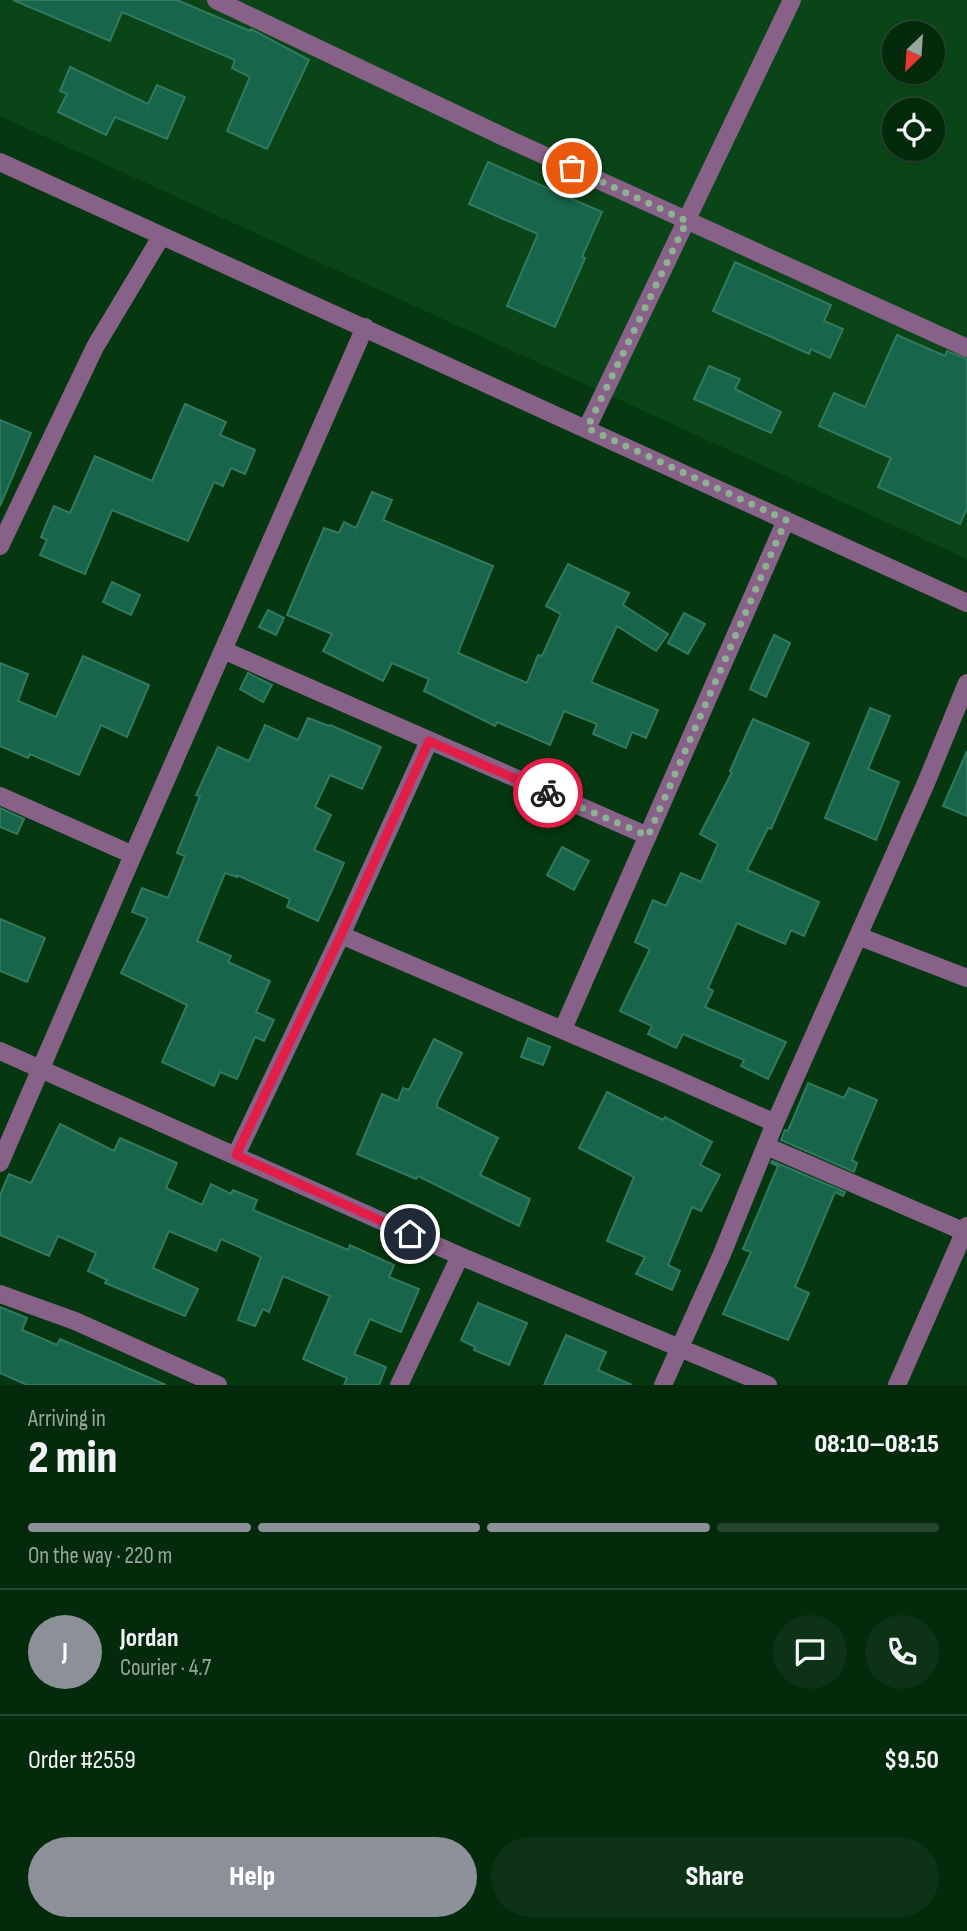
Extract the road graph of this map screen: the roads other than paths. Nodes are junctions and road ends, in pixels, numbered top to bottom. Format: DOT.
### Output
graph roads {
  1 [pos="216,0"];
  2 [pos="792,0"];
  3 [pos="0,162"];
  4 [pos="687,221"];
  5 [pos="161,237"];
  6 [pos="365,327"];
  7 [pos="967,348"];
  8 [pos="587,428"];
  9 [pos="786,520"];
  10 [pos="0,546"];
  11 [pos="967,603"];
  12 [pos="223,650"];
  13 [pos="967,683"];
  14 [pos="429,741"];
  15 [pos="0,796"];
  16 [pos="648,836"];
  17 [pos="132,855"];
  18 [pos="341,935"];
  19 [pos="858,936"];
  20 [pos="967,978"];
  21 [pos="563,1030"];
  22 [pos="0,1051"];
  23 [pos="42,1068"];
  24 [pos="775,1124"];
  25 [pos="766,1146"];
  26 [pos="236,1155"];
  27 [pos="0,1163"];
  28 [pos="966,1229"];
  29 [pos="460,1256"];
  30 [pos="0,1294"];
  31 [pos="679,1347"];
  32 [pos="218,1385"];
  33 [pos="399,1385"];
  34 [pos="663,1385"];
  35 [pos="768,1385"];
  36 [pos="897,1385"];
  1 -- 4 [label="street"];
  2 -- 4 [label="street"];
  3 -- 5 [label="street"];
  4 -- 7 [label="street"];
  4 -- 8 [label="street"];
  5 -- 6 [label="street"];
  5 -- 10 [label="street"];
  6 -- 8 [label="street"];
  6 -- 12 [label="street"];
  8 -- 9 [label="street"];
  9 -- 11 [label="street"];
  9 -- 16 [label="street"];
  12 -- 14 [label="street"];
  12 -- 17 [label="street"];
  13 -- 19 [label="street"];
  14 -- 16 [label="street"];
  14 -- 18 [label="street"];
  15 -- 17 [label="street"];
  16 -- 21 [label="street"];
  17 -- 23 [label="street"];
  18 -- 21 [label="street"];
  18 -- 26 [label="street"];
  19 -- 20 [label="street"];
  19 -- 24 [label="street"];
  21 -- 24 [label="street"];
  22 -- 23 [label="street"];
  23 -- 26 [label="street"];
  23 -- 27 [label="street"];
  24 -- 25 [label="street"];
  25 -- 28 [label="street"];
  25 -- 31 [label="street"];
  26 -- 29 [label="street"];
  28 -- 36 [label="street"];
  29 -- 31 [label="street"];
  29 -- 33 [label="street"];
  30 -- 32 [label="street"];
  31 -- 34 [label="street"];
  31 -- 35 [label="street"];
}
